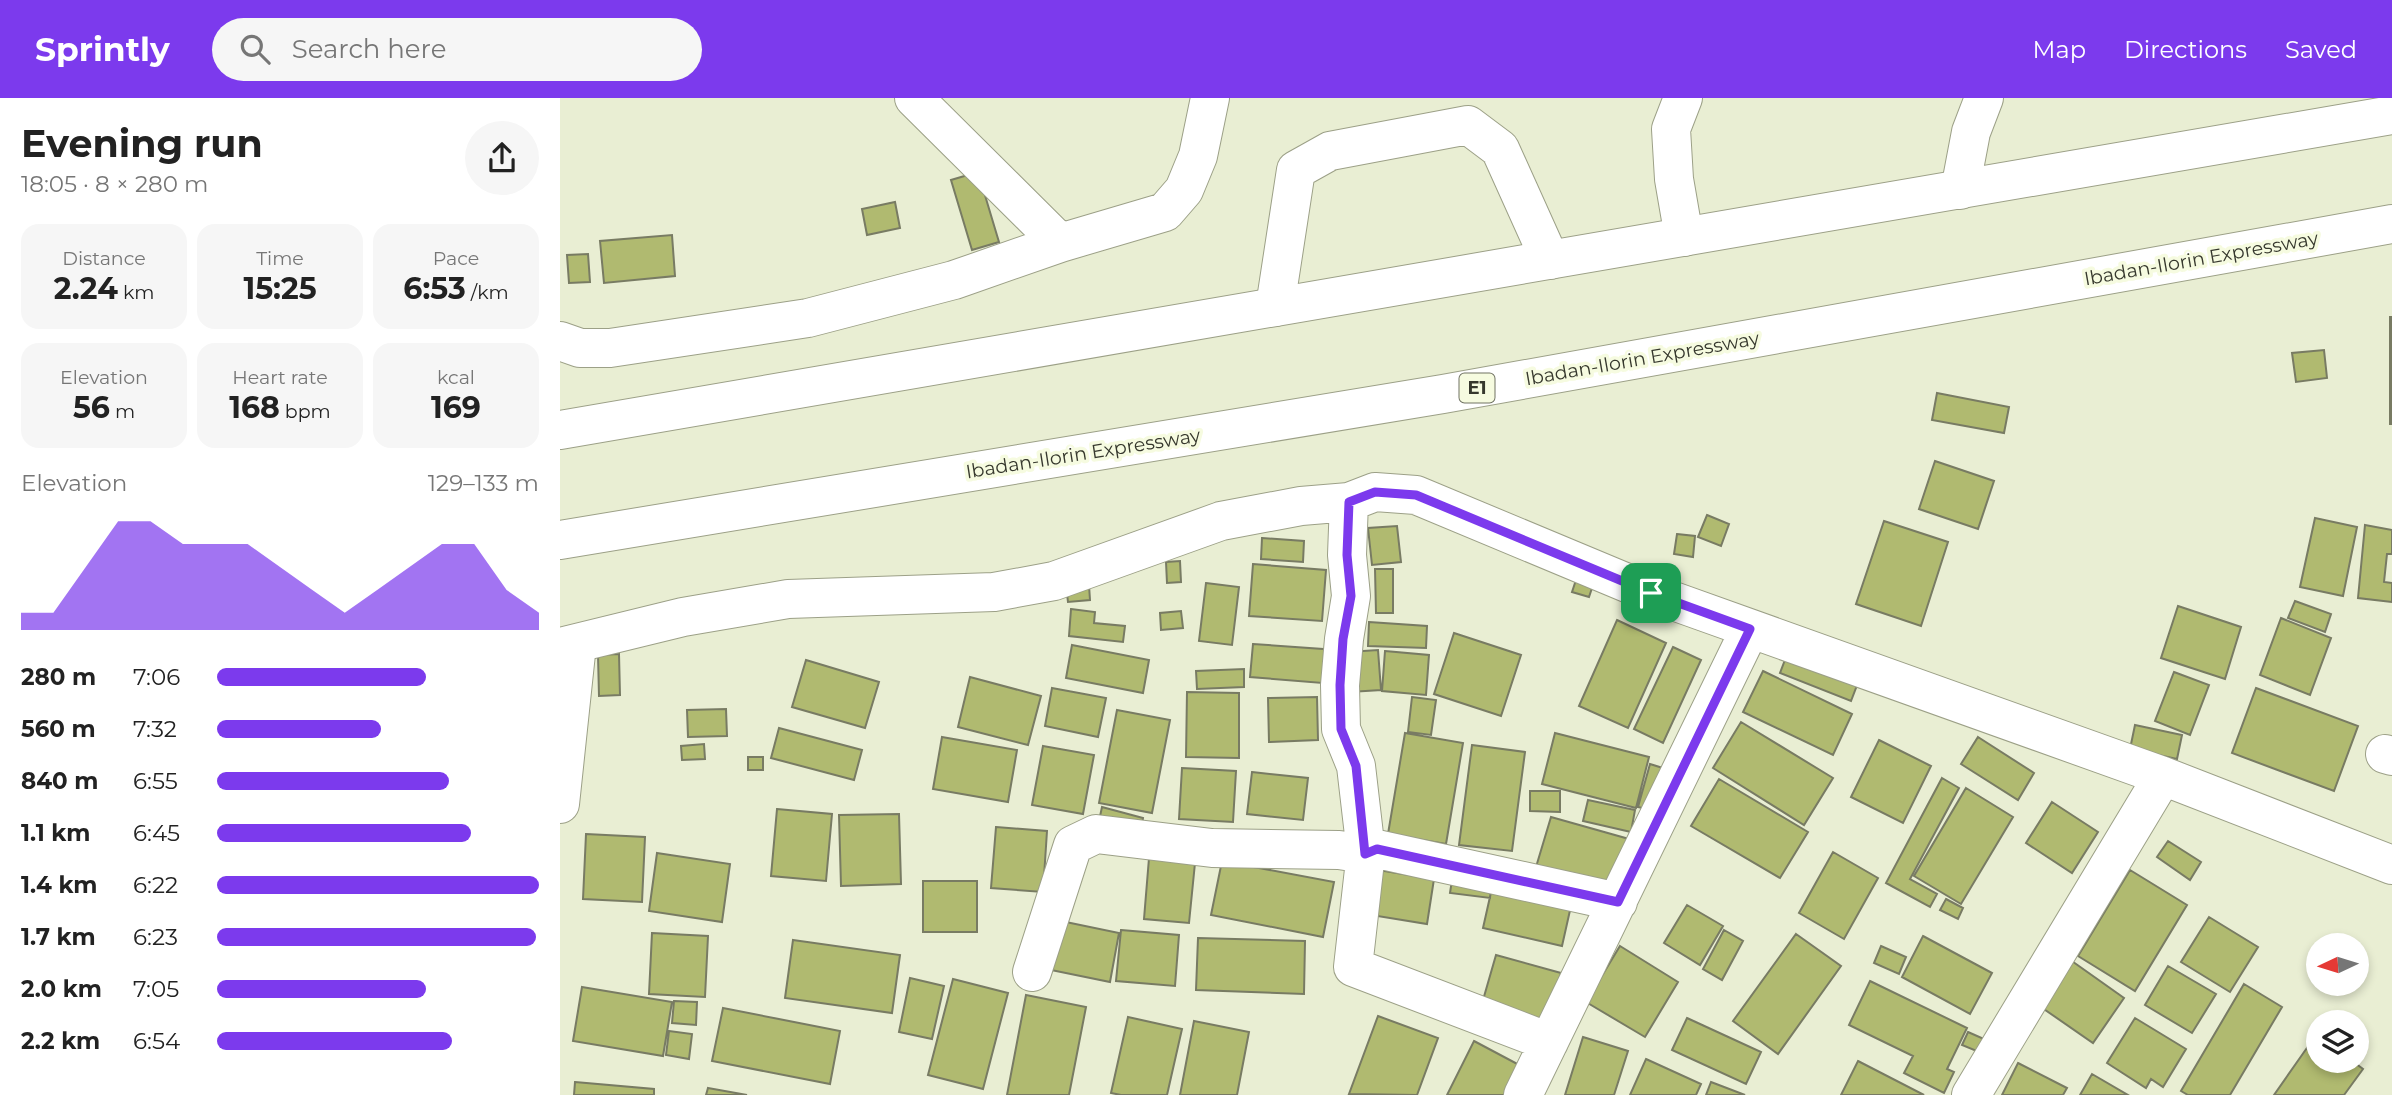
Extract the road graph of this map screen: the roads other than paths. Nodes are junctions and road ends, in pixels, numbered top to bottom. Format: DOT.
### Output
graph roads {
  1 [pos="914,98"];
  2 [pos="1210,98"];
  3 [pos="1683,98"];
  4 [pos="1984,98"];
  5 [pos="2392,115"];
  6 [pos="1959,190"];
  7 [pos="2392,224"];
  8 [pos="1684,237"];
  9 [pos="1060,243"];
  10 [pos="1550,260"];
  11 [pos="1275,307"];
  12 [pos="560,341"];
  13 [pos="560,430"];
  14 [pos="1349,502"];
  15 [pos="560,540"];
  16 [pos="1750,629"];
  17 [pos="568,645"];
  18 [pos="2163,776"];
  19 [pos="560,804"];
  20 [pos="1365,854"];
  21 [pos="2392,865"];
  22 [pos="1618,902"];
  23 [pos="1032,972"];
  24 [pos="1549,1042"];
  25 [pos="1523,1095"];
  26 [pos="1971,1095"];
  1 -- 9 [label="main road"];
  2 -- 9 [label="main road"];
  3 -- 8 [label="main road"];
  4 -- 6 [label="main road"];
  5 -- 6 [label="main road"];
  6 -- 8 [label="main road"];
  7 -- 15 [label="main road, Ibadan-Ilorin Expressway / E1"];
  8 -- 10 [label="main road"];
  9 -- 12 [label="main road"];
  10 -- 11 [label="main road"];
  10 -- 11 [label="main road"];
  11 -- 13 [label="main road"];
  14 -- 16 [label="main road"];
  14 -- 17 [label="main road"];
  14 -- 20 [label="main road"];
  16 -- 18 [label="main road"];
  16 -- 22 [label="main road"];
  17 -- 19 [label="main road"];
  18 -- 21 [label="main road"];
  18 -- 26 [label="main road"];
  20 -- 22 [label="main road"];
  20 -- 23 [label="main road"];
  20 -- 24 [label="main road"];
  22 -- 24 [label="main road"];
  24 -- 25 [label="main road"];
}
